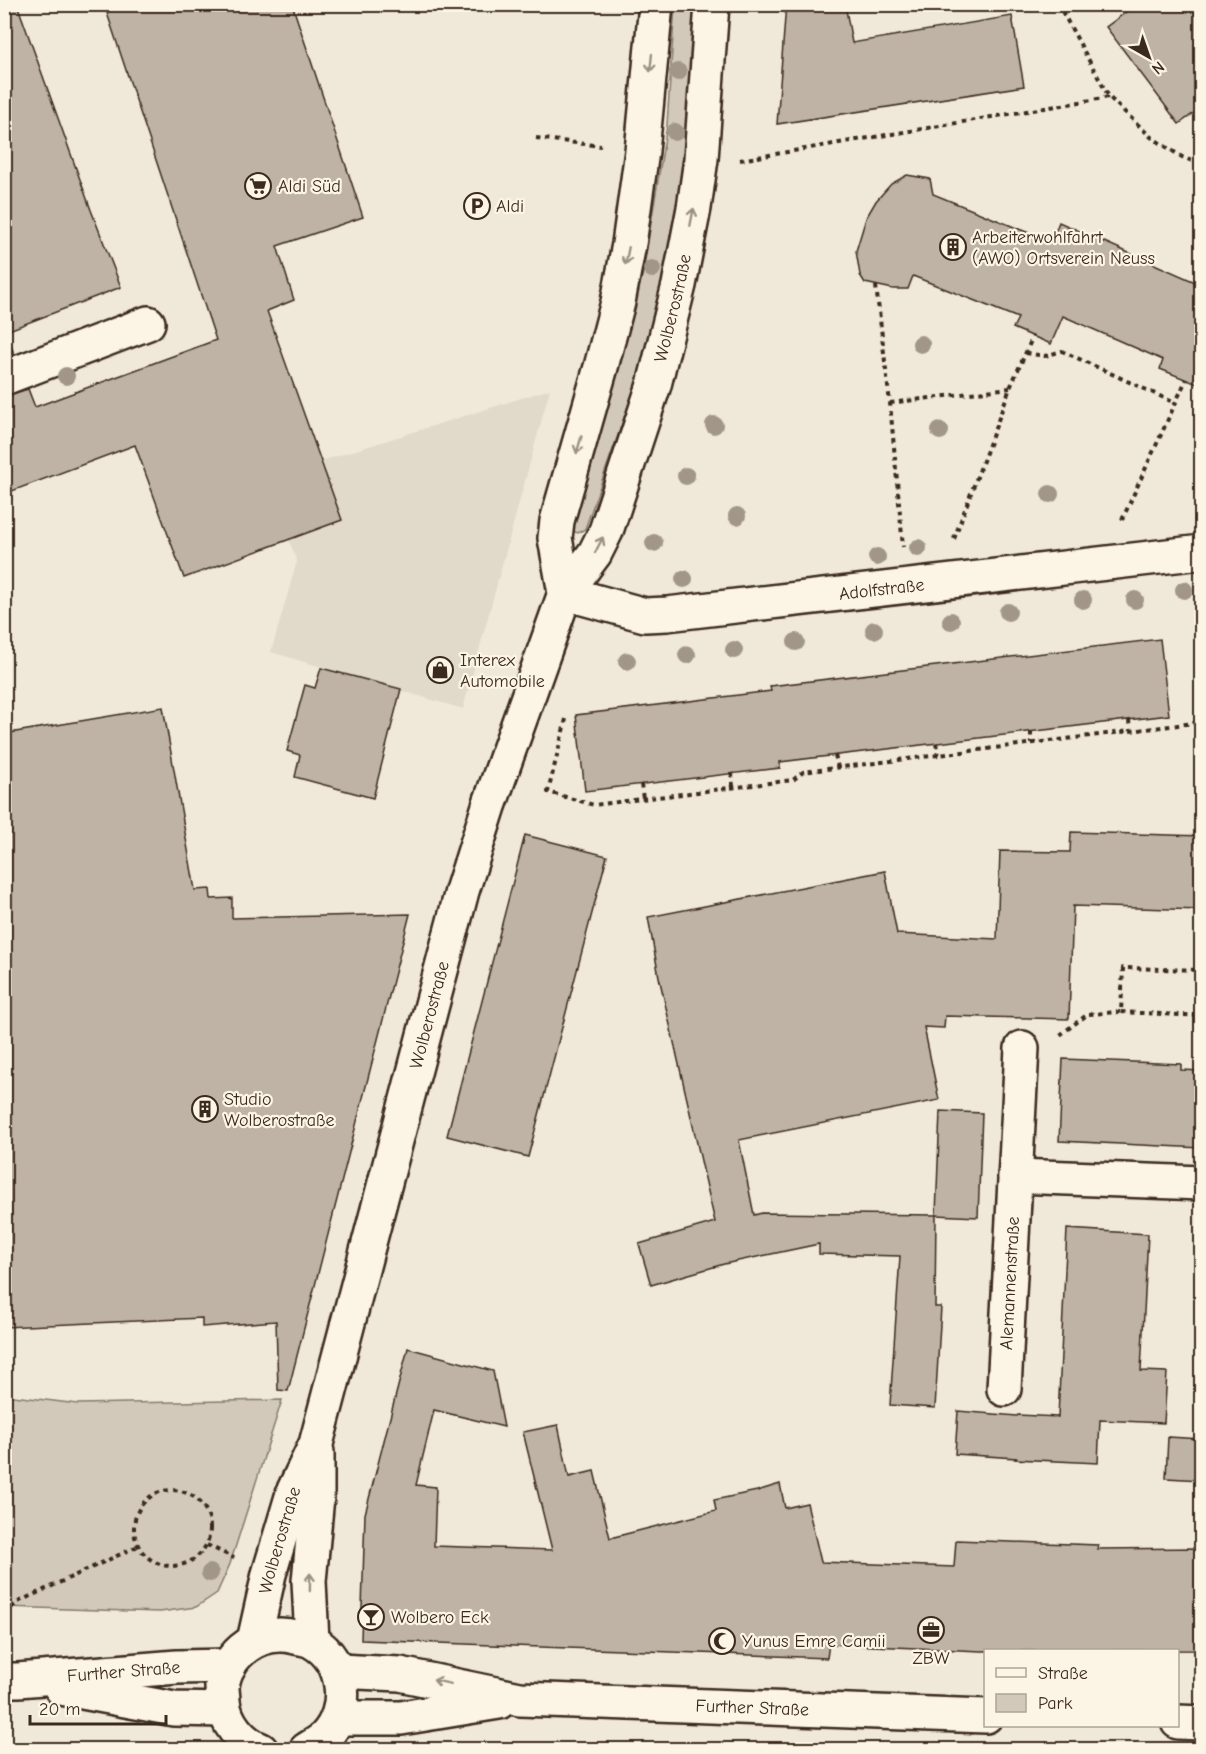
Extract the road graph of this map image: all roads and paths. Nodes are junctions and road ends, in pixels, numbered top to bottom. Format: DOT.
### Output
graph roads {
  1 [pos="656,4"];
  2 [pos="712,4"];
  3 [pos="1058,4"];
  4 [pos="1109,97"];
  5 [pos="536,138"];
  6 [pos="642,151"];
  7 [pos="701,159"];
  8 [pos="1202,165"];
  9 [pos="876,286"];
  10 [pos="148,322"];
  11 [pos="1033,336"];
  12 [pos="1026,353"];
  13 [pos="4,378"];
  14 [pos="1186,380"];
  15 [pos="1010,388"];
  16 [pos="890,403"];
  17 [pos="1175,403"];
  18 [pos="1202,552"];
  19 [pos="1102,564"];
  20 [pos="939,582"];
  21 [pos="907,587"];
  22 [pos="565,593"];
  23 [pos="567,717"];
  24 [pos="1129,720"];
  25 [pos="1202,722"];
  26 [pos="1130,731"];
  27 [pos="1031,732"];
  28 [pos="936,743"];
  29 [pos="1031,744"];
  30 [pos="835,755"];
  31 [pos="938,755"];
  32 [pos="837,768"];
  33 [pos="732,773"];
  34 [pos="641,784"];
  35 [pos="733,788"];
  36 [pos="642,799"];
  37 [pos="1202,970"];
  38 [pos="1121,1012"];
  39 [pos="1202,1016"];
  40 [pos="1055,1038"];
  41 [pos="1022,1048"];
  42 [pos="1015,1176"];
  43 [pos="1202,1183"];
  44 [pos="1004,1389"];
  45 [pos="316,1444"];
  46 [pos="138,1546"];
  47 [pos="4,1613"];
  48 [pos="254,1641"];
  49 [pos="312,1641"];
  50 [pos="229,1666"];
  51 [pos="338,1671"];
  52 [pos="11,1680"];
  53 [pos="520,1699"];
  54 [pos="224,1710"];
  55 [pos="984,1716"];
  56 [pos="338,1719"];
  57 [pos="1179,1722"];
  58 [pos="1202,1723"];
  59 [pos="259,1749"];
  60 [pos="306,1749"];
  1 -- 6 [label="street, Wolberostraße, one-way"];
  2 -- 7 [label="street, Wolberostraße"];
  3 -- 4 [label="path"];
  4 -- 7 [label="path"];
  4 -- 8 [label="path"];
  5 -- 6 [label="path"];
  6 -- 22 [label="street, Wolberostraße, one-way"];
  22 -- 7 [label="street, Wolberostraße, one-way"];
  9 -- 16 [label="path"];
  10 -- 13 [label="street"];
  11 -- 12 [label="path"];
  12 -- 15 [label="path"];
  12 -- 17 [label="path"];
  14 -- 17 [label="path"];
  15 -- 16 [label="path"];
  15 -- 20 [label="path"];
  16 -- 21 [label="path"];
  17 -- 19 [label="path"];
  18 -- 19 [label="street, Adolfstraße"];
  19 -- 20 [label="street, Adolfstraße"];
  20 -- 21 [label="street, Adolfstraße"];
  21 -- 22 [label="street, Adolfstraße"];
  22 -- 45 [label="street, Wolberostraße"];
  23 -- 36 [label="path"];
  24 -- 26 [label="path"];
  25 -- 26 [label="path"];
  26 -- 29 [label="path"];
  27 -- 29 [label="path"];
  28 -- 31 [label="path"];
  29 -- 31 [label="path"];
  30 -- 32 [label="path"];
  31 -- 32 [label="path"];
  32 -- 35 [label="path"];
  33 -- 35 [label="path"];
  34 -- 36 [label="path"];
  35 -- 36 [label="path"];
  37 -- 38 [label="path"];
  38 -- 39 [label="path"];
  38 -- 40 [label="path"];
  41 -- 42 [label="street, Alemannenstraße"];
  42 -- 43 [label="street"];
  42 -- 44 [label="street, Alemannenstraße"];
  45 -- 48 [label="street, Wolberostraße"];
  49 -- 45 [label="street, Wolberostraße, one-way"];
  46 -- 46 [label="path"];
  46 -- 47 [label="path"];
  48 -- 49 [label="street"];
  48 -- 50 [label="street"];
  49 -- 51 [label="street"];
  50 -- 52 [label="street, Further Straße"];
  50 -- 54 [label="street"];
  53 -- 51 [label="street, Further Straße, one-way"];
  51 -- 56 [label="street"];
  52 -- 54 [label="street, Further Straße"];
  53 -- 55 [label="street, Further Straße"];
  53 -- 56 [label="street, Further Straße"];
  54 -- 59 [label="street"];
  56 -- 60 [label="street"];
  57 -- 58 [label="street"];
}
